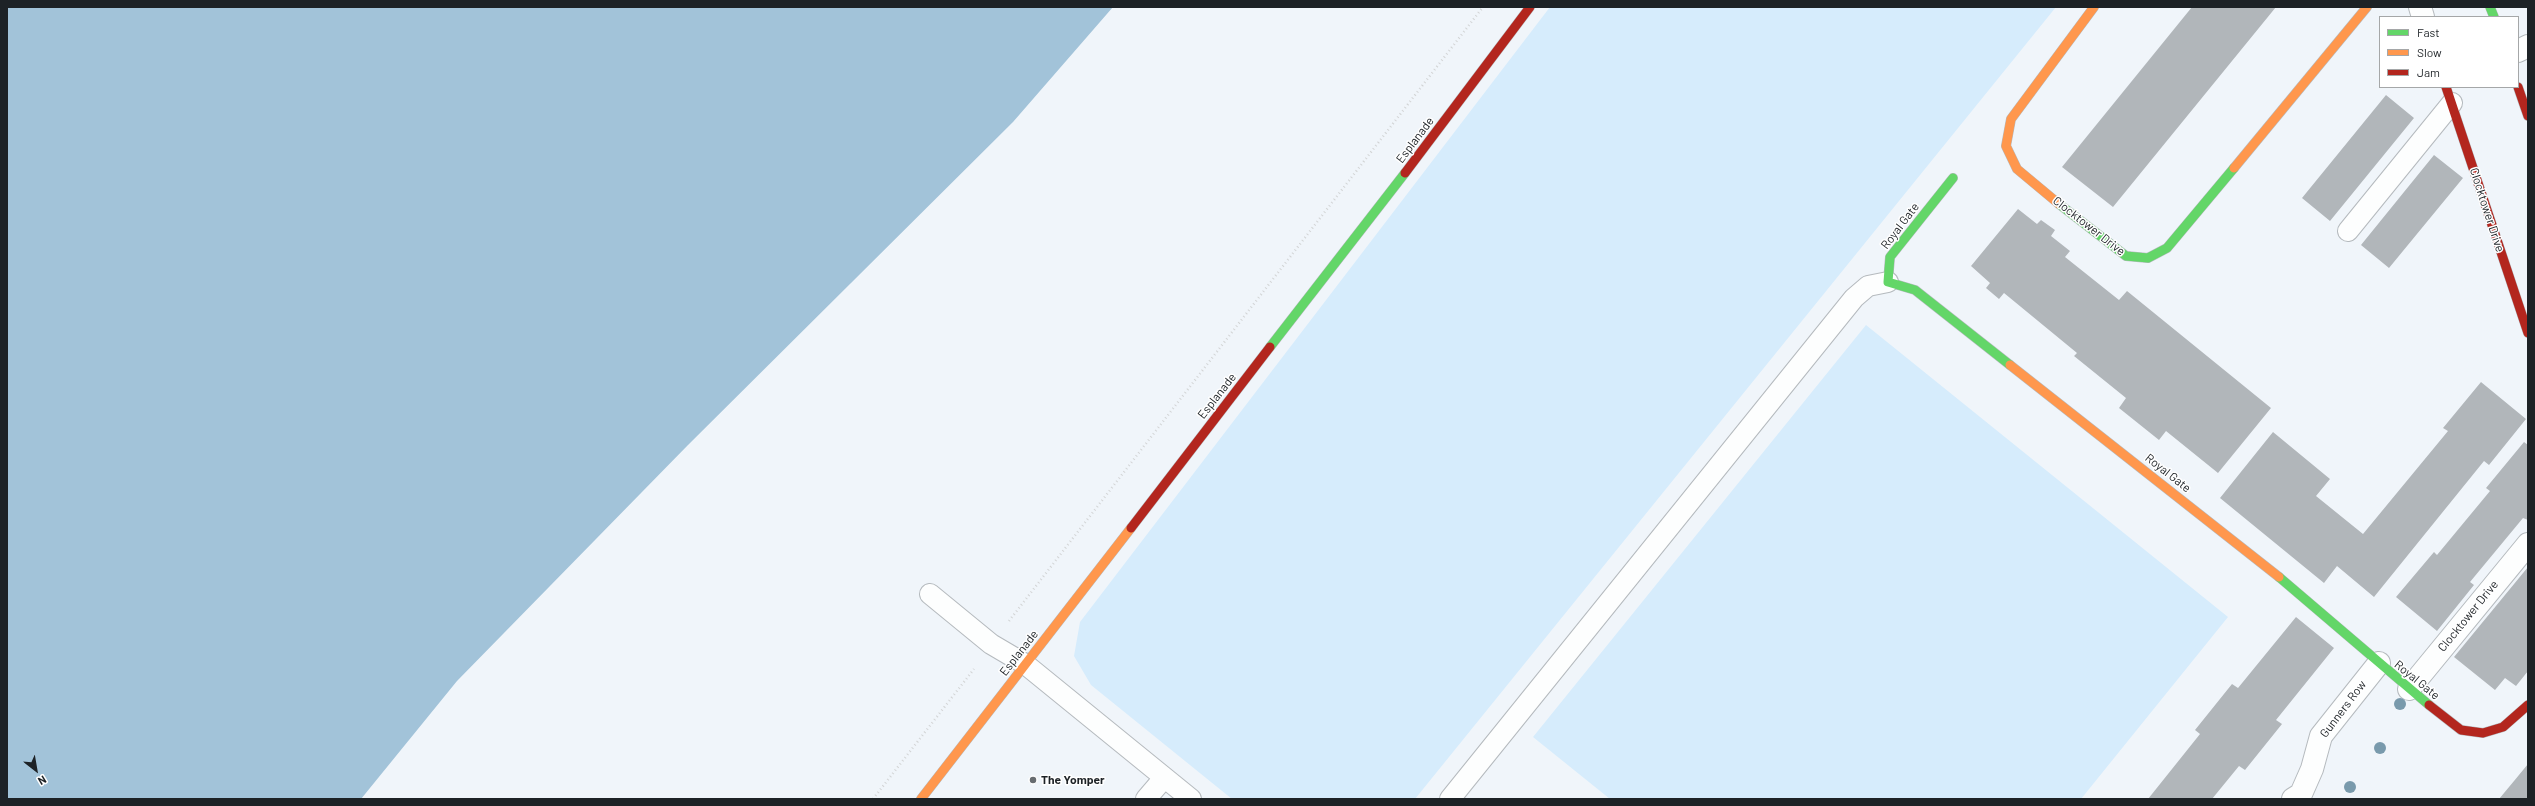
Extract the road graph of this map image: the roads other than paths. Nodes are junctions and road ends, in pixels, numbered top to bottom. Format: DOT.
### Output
graph roads {
  1 [pos="1530,7"];
  2 [pos="2094,7"];
  3 [pos="2367,7"];
  4 [pos="2528,46"];
  5 [pos="2519,50"];
  6 [pos="2518,88"];
  7 [pos="2449,95"];
  8 [pos="2528,116"];
  9 [pos="1953,178"];
  10 [pos="2348,231"];
  11 [pos="1888,282"];
  12 [pos="2528,333"];
  13 [pos="2528,544"];
  14 [pos="930,594"];
  15 [pos="2379,663"];
  16 [pos="1025,664"];
  17 [pos="2409,689"];
  18 [pos="2528,704"];
  19 [pos="1164,778"];
  20 [pos="2300,797"];
  21 [pos="921,799"];
  22 [pos="1146,799"];
  23 [pos="1190,799"];
  24 [pos="1450,799"];
  1 -- 16 [label="street, Esplanade"];
  2 -- 3 [label="street, Clocktower Drive"];
  4 -- 5 [label="street"];
  6 -- 8 [label="street"];
  7 -- 10 [label="lane"];
  7 -- 12 [label="street, Clocktower Drive"];
  9 -- 11 [label="street, Royal Gate"];
  11 -- 15 [label="street, Royal Gate"];
  11 -- 24 [label="lane"];
  13 -- 17 [label="street, Clocktower Drive"];
  14 -- 16 [label="lane"];
  15 -- 17 [label="street, Royal Gate"];
  15 -- 20 [label="street, Gunners Row"];
  16 -- 19 [label="lane"];
  16 -- 21 [label="street, Esplanade"];
  17 -- 18 [label="street, Royal Gate"];
  19 -- 22 [label="lane"];
  19 -- 23 [label="lane"];
}
